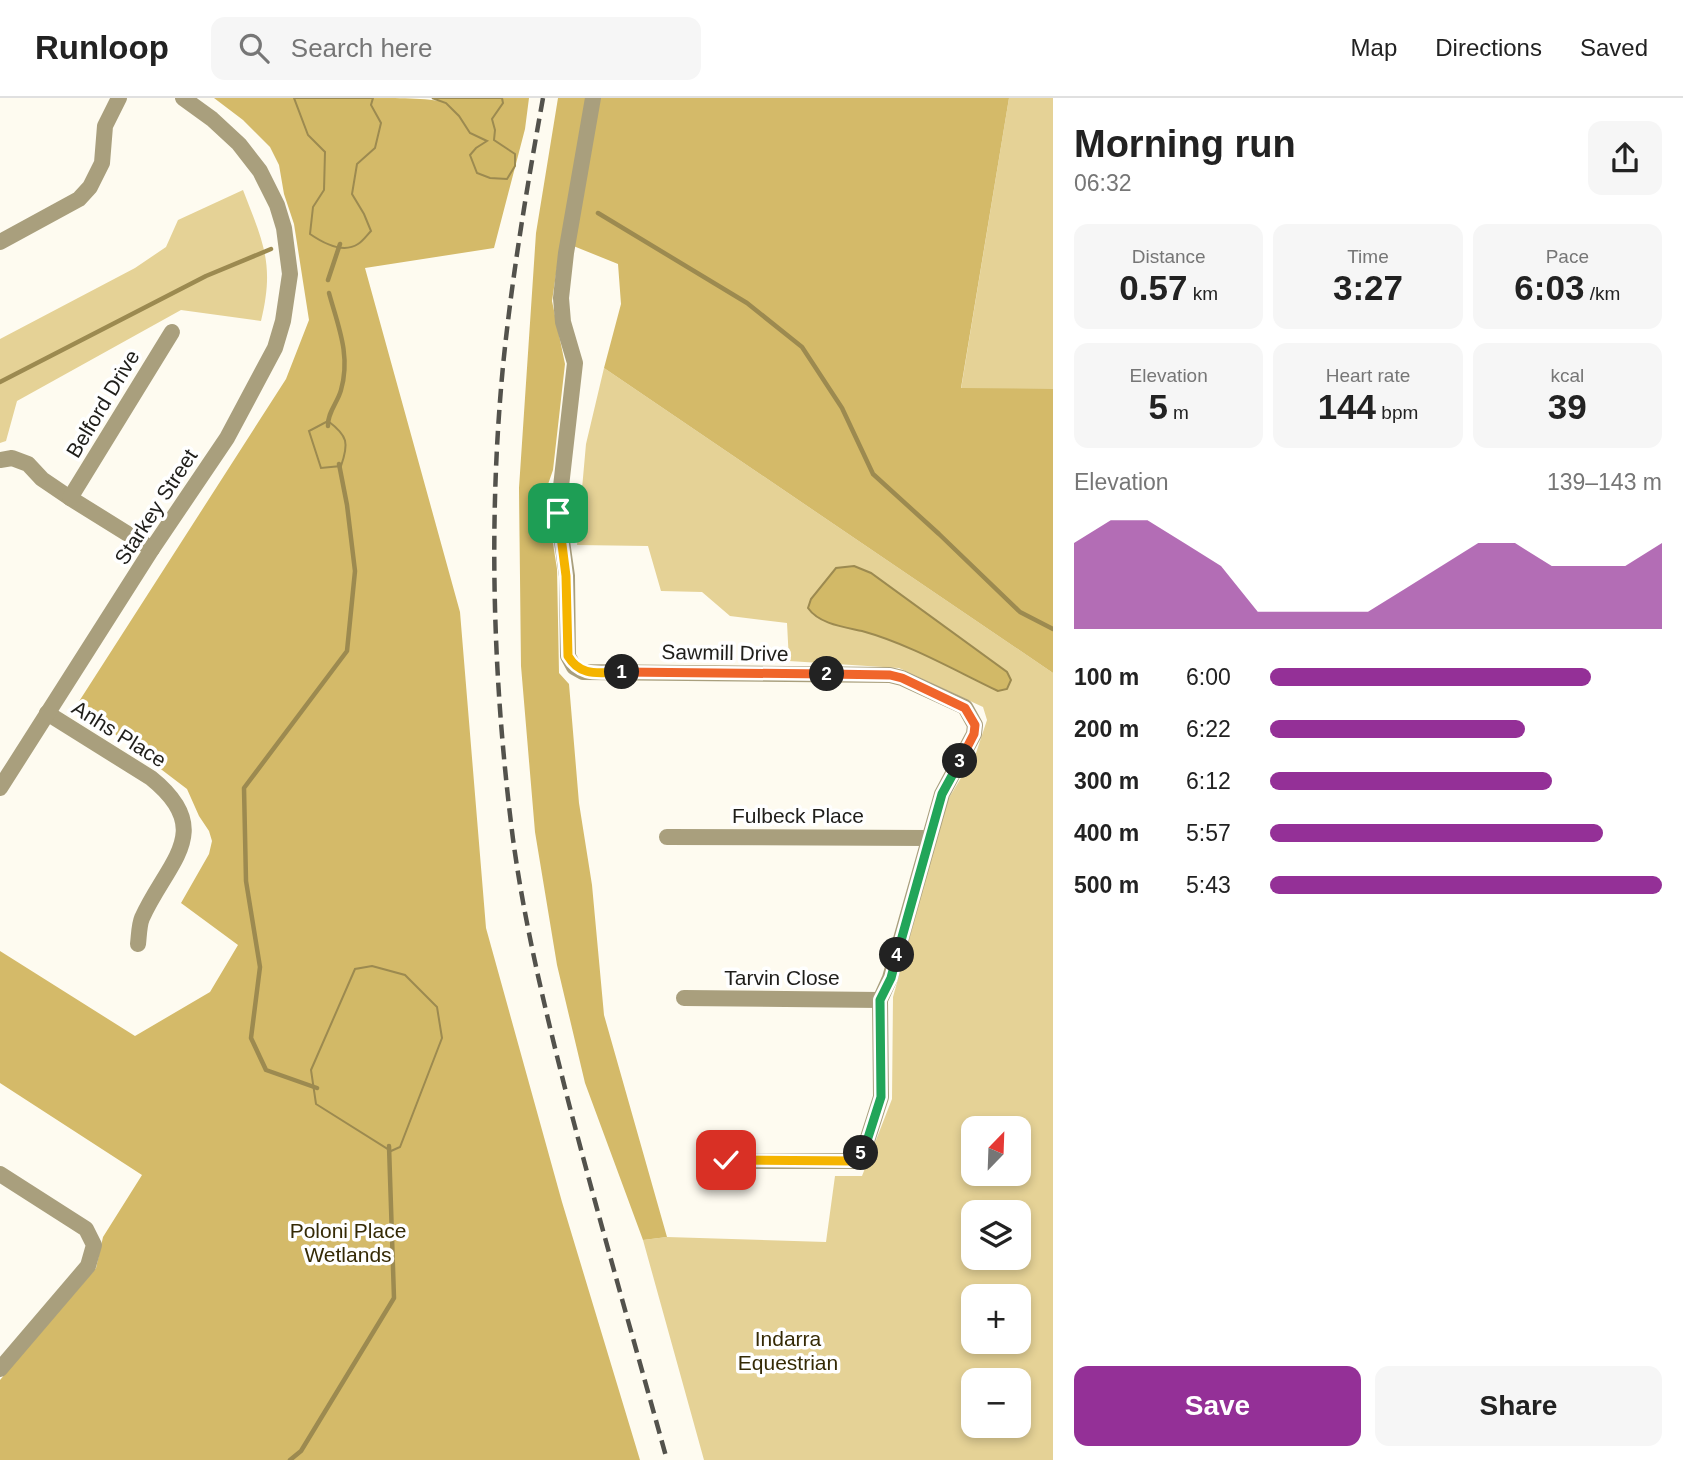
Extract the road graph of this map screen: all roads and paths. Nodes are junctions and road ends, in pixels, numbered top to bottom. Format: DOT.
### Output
graph roads {
  1 [pos="119,98"];
  2 [pos="593,98"];
  3 [pos="192,101"];
  4 [pos="0,242"];
  5 [pos="172,332"];
  6 [pos="0,460"];
  7 [pos="70,498"];
  8 [pos="152,549"];
  9 [pos="47,713"];
  10 [pos="0,788"];
  11 [pos="667,837"];
  12 [pos="928,838"];
  13 [pos="138,944"];
  14 [pos="684,998"];
  15 [pos="880,1000"];
  16 [pos="726,1160"];
  17 [pos="0,1174"];
  18 [pos="0,1369"];
  1 -- 4 [label="street"];
  2 -- 12 [label="street, Sawmill Drive"];
  3 -- 8 [label="street, Starkey Street"];
  5 -- 7 [label="street, Belford Drive"];
  6 -- 7 [label="street"];
  7 -- 8 [label="street"];
  8 -- 9 [label="street, Starkey Street"];
  9 -- 10 [label="street, Starkey Street"];
  9 -- 13 [label="street, Anhs Place"];
  11 -- 12 [label="street, Fulbeck Place"];
  12 -- 15 [label="street, Sawmill Drive"];
  14 -- 15 [label="street, Tarvin Close"];
  15 -- 16 [label="street, Sawmill Drive"];
  17 -- 18 [label="street"];
}
